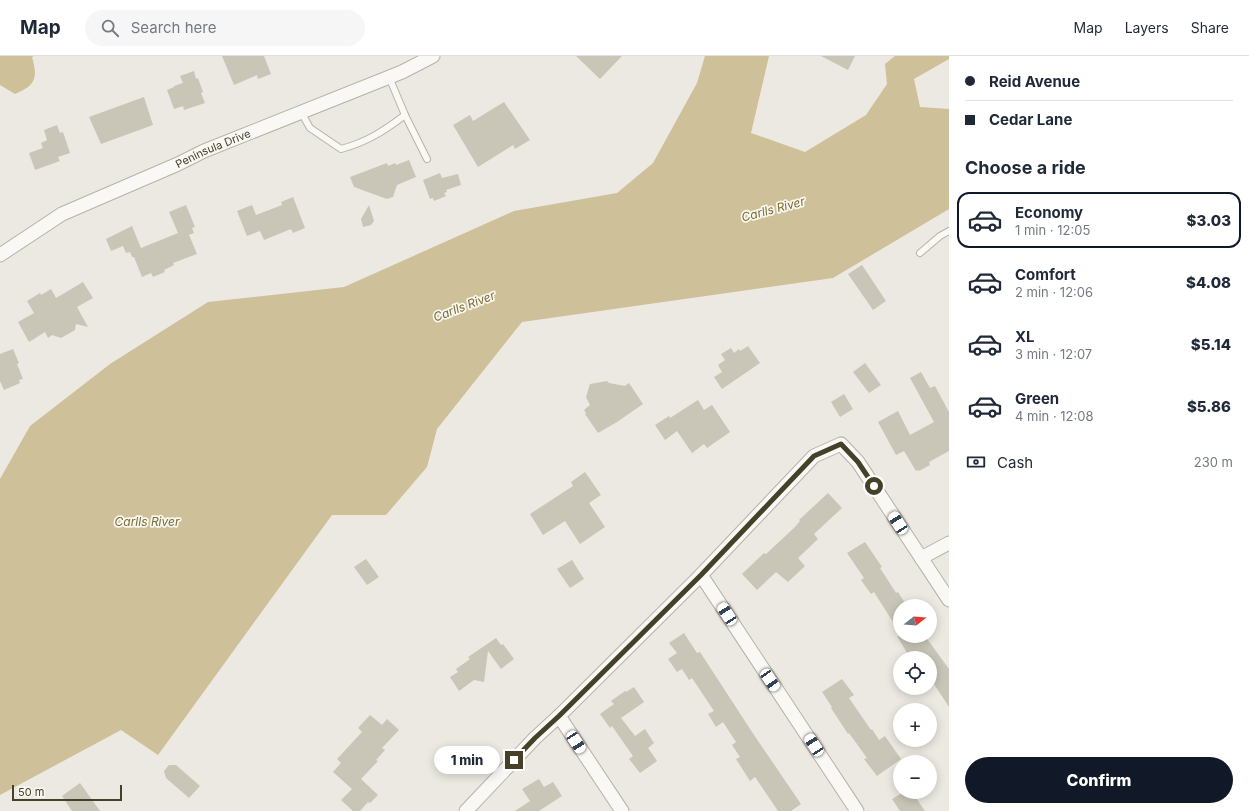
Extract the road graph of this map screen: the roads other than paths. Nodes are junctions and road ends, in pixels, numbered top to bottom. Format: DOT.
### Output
graph roads {
  1 [pos="433,56"];
  2 [pos="389,77"];
  3 [pos="301,112"];
  4 [pos="405,115"];
  5 [pos="426,159"];
  6 [pos="949,231"];
  7 [pos="920,253"];
  8 [pos="0,255"];
  9 [pos="949,543"];
  10 [pos="921,558"];
  11 [pos="701,575"];
  12 [pos="949,600"];
  13 [pos="559,716"];
  14 [pos="466,811"];
  15 [pos="622,811"];
  16 [pos="857,811"];
  1 -- 2 [label="street, Peninsula Drive"];
  2 -- 3 [label="street, Peninsula Drive"];
  2 -- 4 [label="lane"];
  3 -- 4 [label="lane"];
  3 -- 8 [label="street, Peninsula Drive"];
  4 -- 5 [label="lane"];
  6 -- 7 [label="lane"];
  9 -- 10 [label="street"];
  10 -- 11 [label="street"];
  10 -- 12 [label="street"];
  11 -- 13 [label="street"];
  11 -- 16 [label="street"];
  13 -- 14 [label="street"];
  13 -- 15 [label="street"];
}
